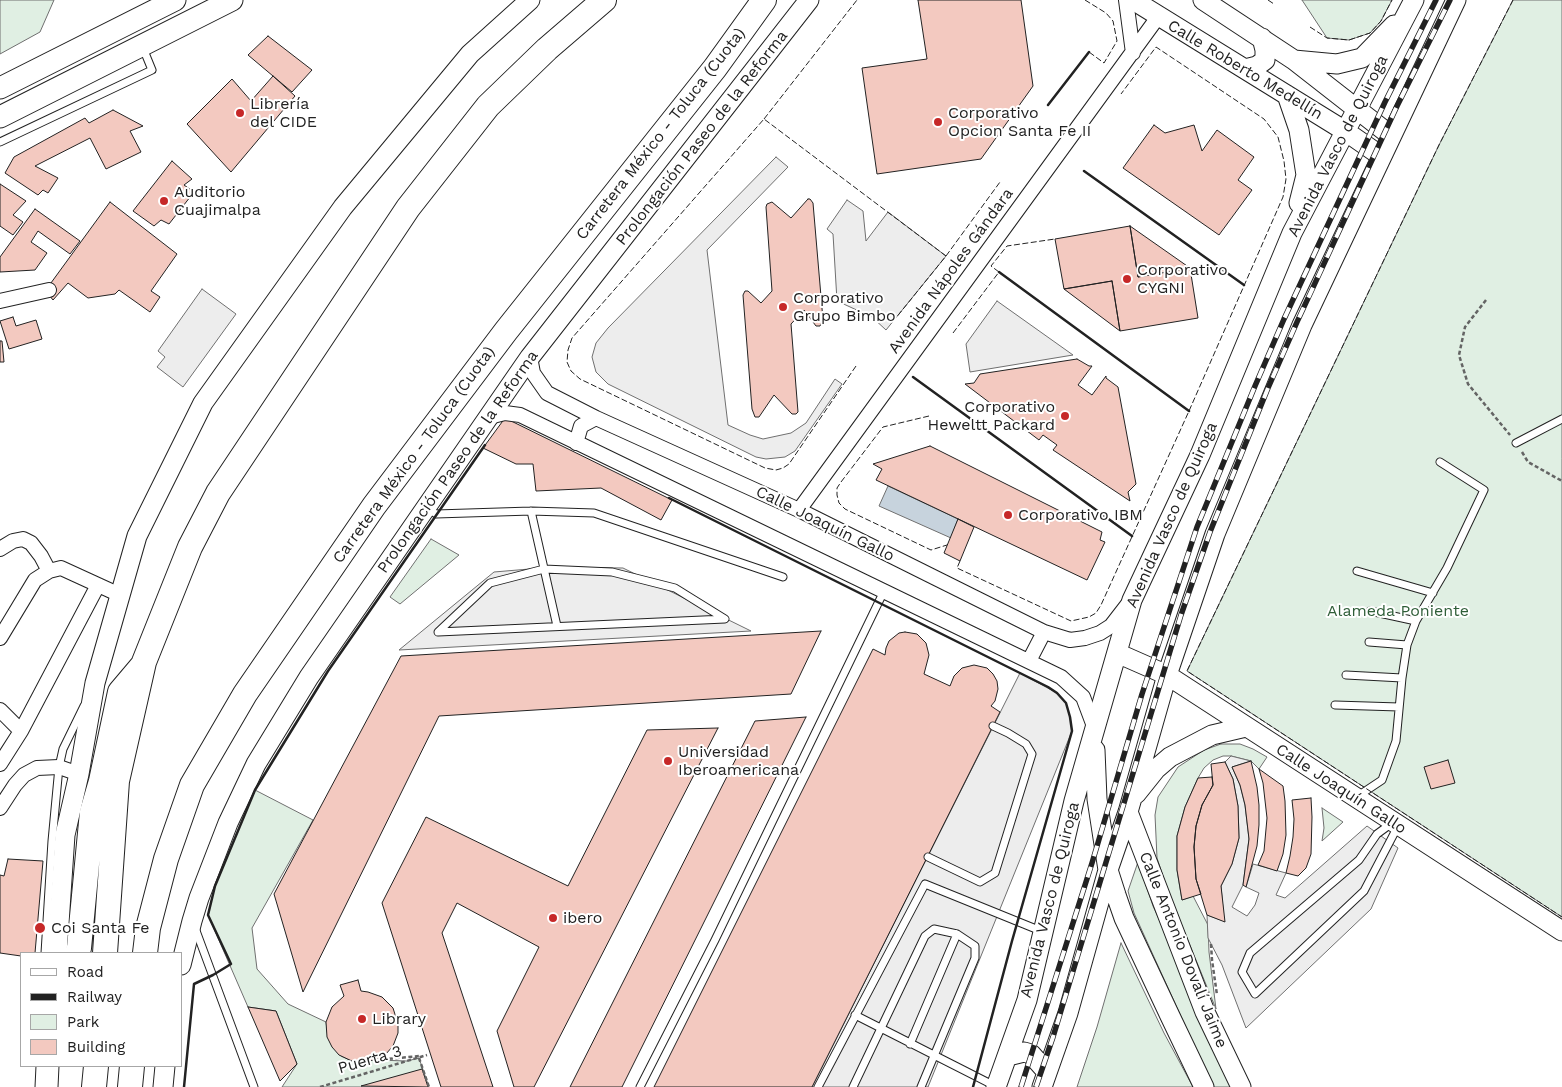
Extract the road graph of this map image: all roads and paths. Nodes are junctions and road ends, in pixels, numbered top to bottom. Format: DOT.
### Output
graph roads {
  1 [pos="175,0"];
  2 [pos="232,0"];
  3 [pos="530,0"];
  4 [pos="604,0"];
  5 [pos="764,0"];
  6 [pos="808,0"];
  7 [pos="1126,0"];
  8 [pos="1133,0"];
  9 [pos="1203,0"];
  10 [pos="1456,0"];
  11 [pos="1411,5"];
  12 [pos="1158,17"];
  13 [pos="1262,38"];
  14 [pos="142,45"];
  15 [pos="1133,53"];
  16 [pos="1294,60"];
  17 [pos="1245,69"];
  18 [pos="0,88"];
  19 [pos="1287,95"];
  20 [pos="1356,109"];
  21 [pos="0,117"];
  22 [pos="1345,131"];
  23 [pos="1390,135"];
  24 [pos="0,142"];
  25 [pos="1381,156"];
  26 [pos="1292,233"];
  27 [pos="49,290"];
  28 [pos="1486,300"];
  29 [pos="0,301"];
  30 [pos="530,357"];
  31 [pos="489,417"];
  32 [pos="596,418"];
  33 [pos="1562,418"];
  34 [pos="576,443"];
  35 [pos="1516,443"];
  36 [pos="1440,462"];
  37 [pos="1562,481"];
  38 [pos="426,507"];
  39 [pos="799,510"];
  40 [pos="531,511"];
  41 [pos="0,549"];
  42 [pos="544,569"];
  43 [pos="49,571"];
  44 [pos="1357,571"];
  45 [pos="783,577"];
  46 [pos="98,585"];
  47 [pos="884,591"];
  48 [pos="1433,593"];
  49 [pos="120,596"];
  50 [pos="1132,600"];
  51 [pos="1370,611"];
  52 [pos="1416,621"];
  53 [pos="557,626"];
  54 [pos="1044,632"];
  55 [pos="0,638"];
  56 [pos="1369,642"];
  57 [pos="1407,644"];
  58 [pos="1117,653"];
  59 [pos="1029,661"];
  60 [pos="144,662"];
  61 [pos="1168,675"];
  62 [pos="1346,675"];
  63 [pos="1402,678"];
  64 [pos="95,683"];
  65 [pos="1335,705"];
  66 [pos="1399,707"];
  67 [pos="0,710"];
  68 [pos="994,726"];
  69 [pos="1246,727"];
  70 [pos="1095,729"];
  71 [pos="21,731"];
  72 [pos="0,764"];
  73 [pos="59,767"];
  74 [pos="79,774"];
  75 [pos="101,781"];
  76 [pos="1355,798"];
  77 [pos="1130,805"];
  78 [pos="0,808"];
  79 [pos="1396,824"];
  80 [pos="928,857"];
  81 [pos="1108,870"];
  82 [pos="192,921"];
  83 [pos="1043,932"];
  84 [pos="1562,932"];
  85 [pos="957,934"];
  86 [pos="45,952"];
  87 [pos="57,952"];
  88 [pos="77,952"];
  89 [pos="87,952"];
  90 [pos="105,952"];
  91 [pos="144,952"];
  92 [pos="182,961"];
  93 [pos="855,1015"];
  94 [pos="881,1028"];
  95 [pos="910,1044"];
  96 [pos="935,1056"];
  97 [pos="1008,1056"];
  98 [pos="419,1058"];
  99 [pos="376,1060"];
  100 [pos="40,1067"];
  101 [pos="49,1067"];
  102 [pos="96,1067"];
  103 [pos="132,1067"];
  104 [pos="165,1067"];
  105 [pos="1045,1080"];
  106 [pos="38,1087"];
  107 [pos="48,1087"];
  108 [pos="94,1087"];
  109 [pos="130,1087"];
  110 [pos="163,1087"];
  111 [pos="254,1087"];
  112 [pos="320,1087"];
  113 [pos="429,1087"];
  114 [pos="640,1087"];
  115 [pos="818,1087"];
  116 [pos="852,1087"];
  117 [pos="920,1087"];
  118 [pos="996,1087"];
  119 [pos="1204,1087"];
  120 [pos="1241,1087"];
  1 -- 18 [label="main road"];
  2 -- 14 [label="main road"];
  3 -- 49 [label="main road"];
  4 -- 60 [label="highway"];
  5 -- 91 [label="highway, Carretera México - Toluca (Cuota)"];
  6 -- 30 [label="main road, Prolongación Paseo de la Reforma"];
  7 -- 15 [label="street"];
  8 -- 12 [label="main road, Calle Roberto Medellín"];
  9 -- 13 [label="main road, Calle Roberto Medellín"];
  10 -- 23 [label="main road"];
  11 -- 16 [label="main road"];
  11 -- 20 [label="main road, Avenida Vasco de Quiroga"];
  12 -- 15 [label="street, Avenida Nápoles Gándara"];
  12 -- 17 [label="main road, Calle Roberto Medellín"];
  13 -- 16 [label="main road, Calle Roberto Medellín"];
  13 -- 17 [label="main road"];
  14 -- 21 [label="main road"];
  14 -- 24 [label="lane"];
  15 -- 39 [label="street, Avenida Nápoles Gándara"];
  16 -- 20 [label="main road, Calle Roberto Medellín"];
  17 -- 19 [label="main road, Calle Roberto Medellín"];
  19 -- 22 [label="main road, Calle Roberto Medellín"];
  19 -- 26 [label="main road"];
  20 -- 22 [label="main road, Avenida Vasco de Quiroga"];
  20 -- 23 [label="main road, Calle Roberto Medellín"];
  22 -- 25 [label="main road, Calle Roberto Medellín"];
  22 -- 26 [label="main road, Avenida Vasco de Quiroga"];
  23 -- 25 [label="main road"];
  25 -- 61 [label="main road"];
  26 -- 50 [label="main road, Avenida Vasco de Quiroga"];
  27 -- 29 [label="street"];
  28 -- 35 [label="path"];
  30 -- 31 [label="main road, Prolongación Paseo de la Reforma"];
  30 -- 32 [label="street, Calle Joaquín Gallo"];
  31 -- 34 [label="street"];
  31 -- 38 [label="main road, Prolongación Paseo de la Reforma"];
  32 -- 34 [label="street"];
  32 -- 39 [label="street, Calle Joaquín Gallo"];
  33 -- 35 [label="lane"];
  34 -- 47 [label="street"];
  35 -- 37 [label="path"];
  36 -- 48 [label="lane"];
  38 -- 40 [label="lane"];
  38 -- 82 [label="main road, Prolongación Paseo de la Reforma"];
  39 -- 54 [label="street, Calle Joaquín Gallo"];
  40 -- 42 [label="lane"];
  40 -- 45 [label="lane"];
  41 -- 43 [label="street"];
  42 -- 53 [label="lane"];
  42 -- 53 [label="lane"];
  42 -- 53 [label="lane"];
  43 -- 46 [label="street"];
  43 -- 55 [label="street"];
  44 -- 48 [label="lane"];
  46 -- 49 [label="street"];
  46 -- 71 [label="street"];
  47 -- 59 [label="street"];
  47 -- 114 [label="lane"];
  48 -- 52 [label="lane"];
  49 -- 64 [label="main road"];
  50 -- 54 [label="street, Calle Joaquín Gallo"];
  50 -- 58 [label="main road, Avenida Vasco de Quiroga"];
  51 -- 52 [label="lane"];
  52 -- 57 [label="lane"];
  54 -- 59 [label="street"];
  56 -- 57 [label="lane"];
  57 -- 63 [label="lane"];
  58 -- 61 [label="main road, Calle Joaquín Gallo"];
  58 -- 70 [label="main road, Avenida Vasco de Quiroga"];
  59 -- 70 [label="street"];
  60 -- 75 [label="highway"];
  60 -- 90 [label="highway"];
  61 -- 69 [label="main road, Calle Joaquín Gallo"];
  61 -- 77 [label="main road"];
  62 -- 63 [label="lane"];
  63 -- 66 [label="lane"];
  64 -- 73 [label="lane"];
  64 -- 74 [label="main road"];
  65 -- 66 [label="lane"];
  66 -- 76 [label="lane"];
  67 -- 71 [label="street"];
  68 -- 80 [label="lane"];
  69 -- 76 [label="main road, Calle Joaquín Gallo"];
  69 -- 77 [label="main road"];
  70 -- 81 [label="main road"];
  70 -- 83 [label="main road, Avenida Vasco de Quiroga"];
  71 -- 72 [label="street"];
  73 -- 74 [label="street"];
  73 -- 78 [label="street"];
  73 -- 86 [label="lane"];
  74 -- 87 [label="main road"];
  75 -- 88 [label="highway"];
  75 -- 89 [label="highway"];
  76 -- 79 [label="main road, Calle Joaquín Gallo"];
  77 -- 81 [label="main road"];
  77 -- 120 [label="main road, Calle Antonio Dovalí Jaime"];
  79 -- 79 [label="lane"];
  79 -- 84 [label="main road, Calle Joaquín Gallo"];
  81 -- 105 [label="main road"];
  81 -- 119 [label="main road, Calle Antonio Dovalí Jaime"];
  82 -- 92 [label="main road, Prolongación Paseo de la Reforma"];
  82 -- 111 [label="lane"];
  83 -- 93 [label="lane"];
  83 -- 97 [label="main road, Avenida Vasco de Quiroga"];
  85 -- 94 [label="lane"];
  85 -- 95 [label="lane"];
  85 -- 96 [label="lane"];
  93 -- 94 [label="lane"];
  93 -- 115 [label="lane"];
  94 -- 95 [label="lane"];
  94 -- 116 [label="lane"];
  95 -- 96 [label="lane"];
  96 -- 117 [label="lane"];
  96 -- 118 [label="lane"];
  97 -- 105 [label="main road"];
  97 -- 118 [label="main road, Avenida Vasco de Quiroga"];
  98 -- 99 [label="path, Puerta 3"];
  98 -- 112 [label="path, Puerta 3"];
  98 -- 113 [label="path"];
  100 -- 106 [label="lane"];
  101 -- 107 [label="main road"];
  102 -- 108 [label="highway"];
  103 -- 109 [label="highway"];
  104 -- 110 [label="main road"];
}
